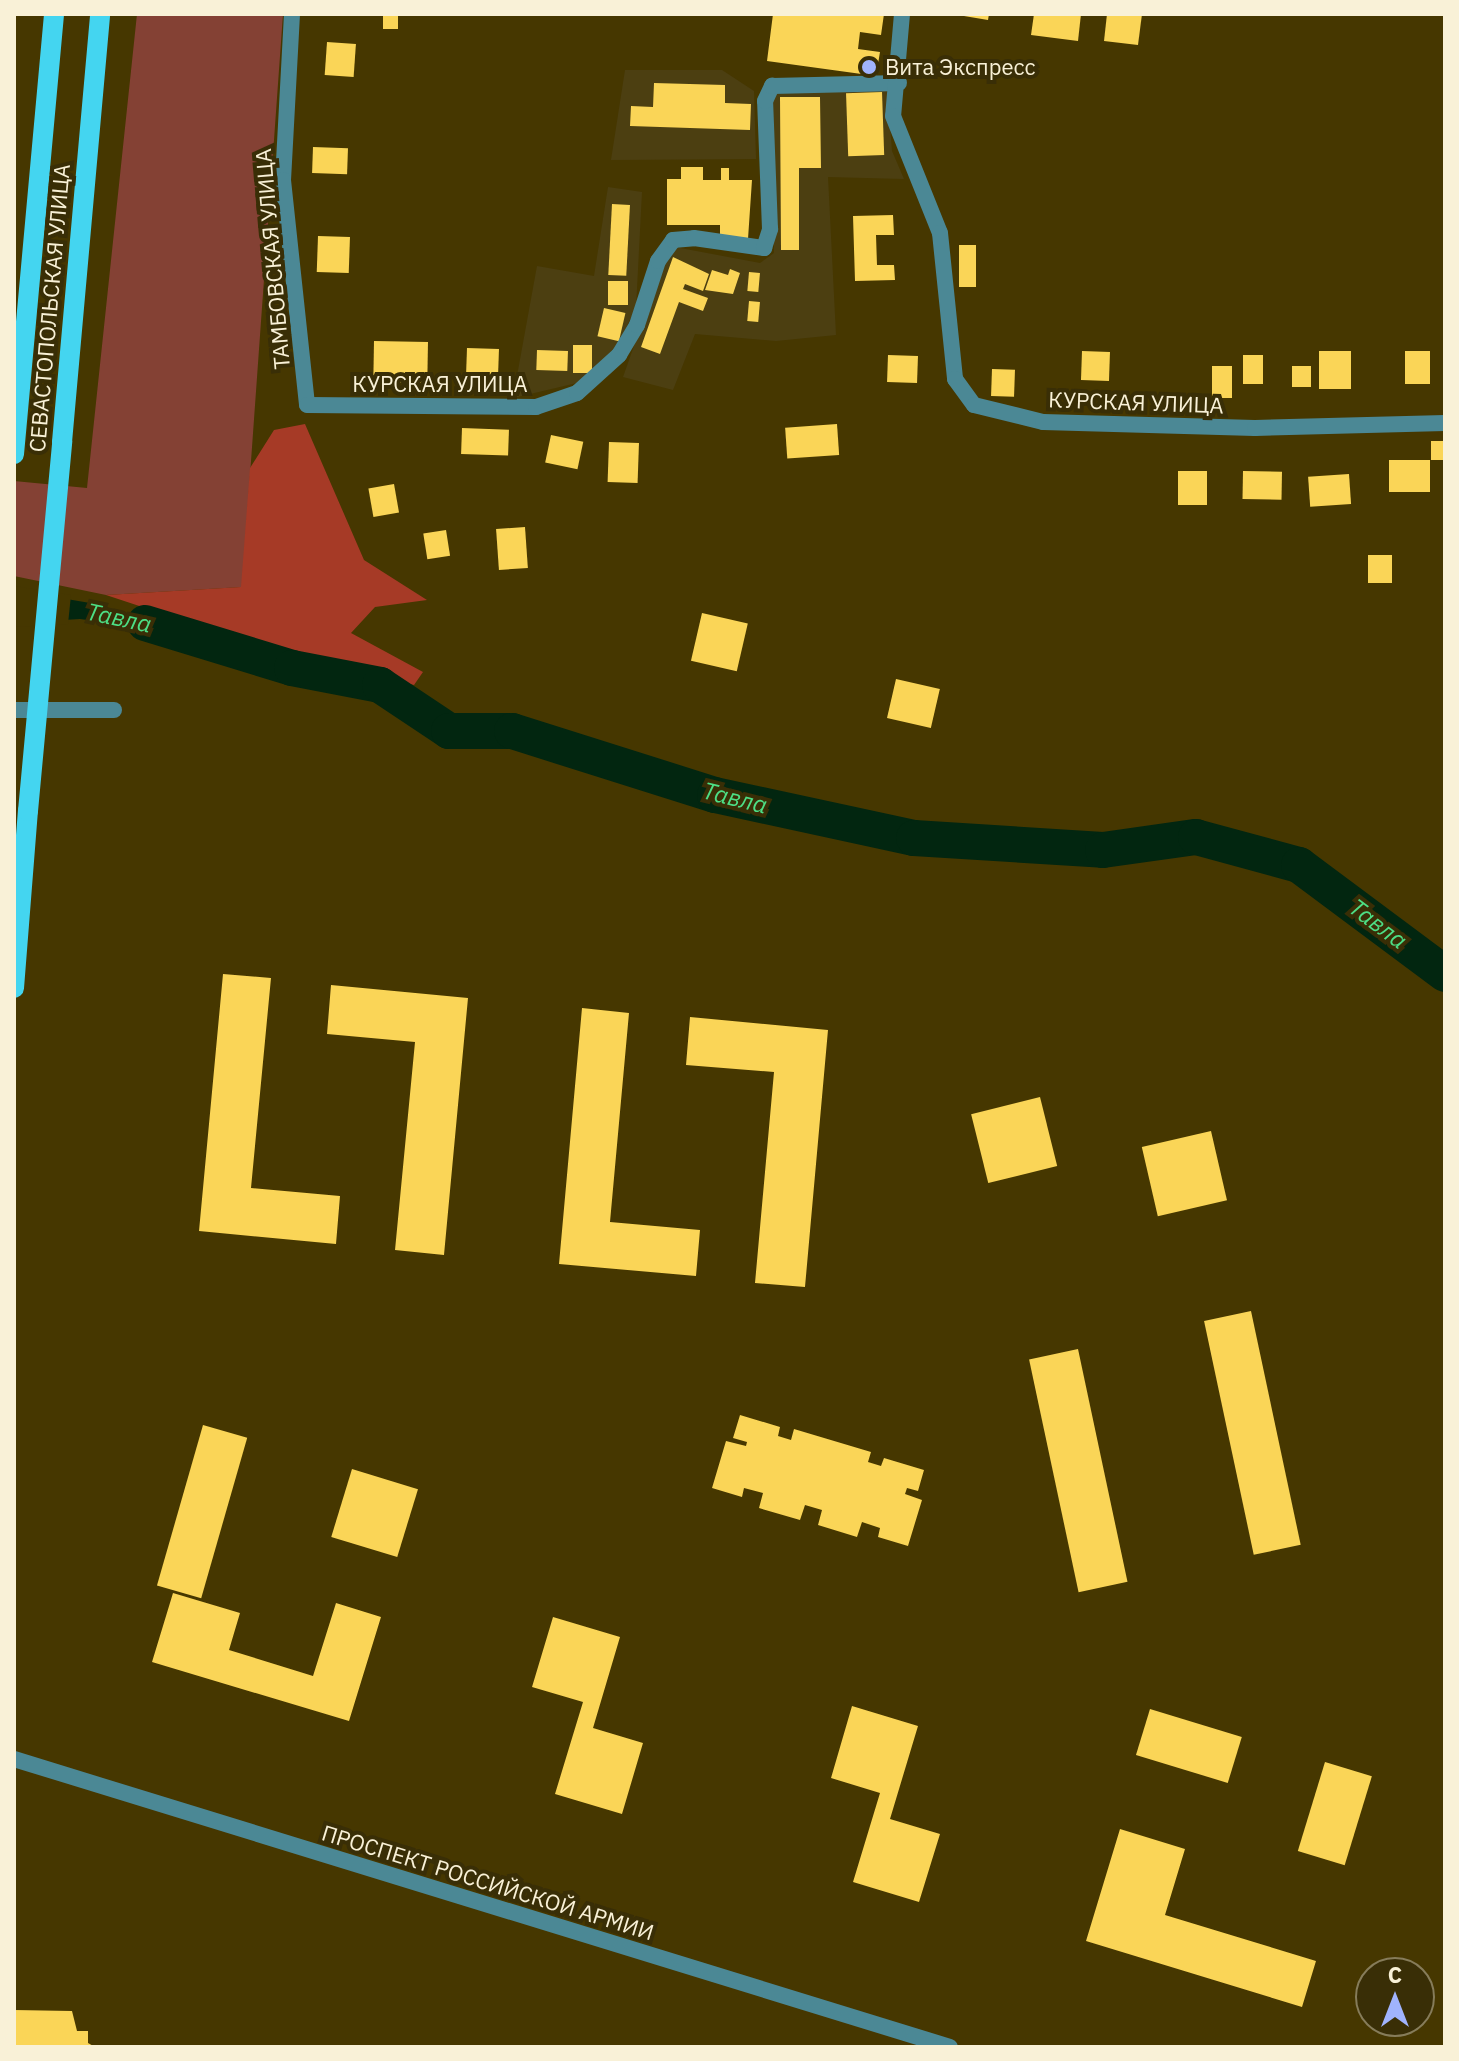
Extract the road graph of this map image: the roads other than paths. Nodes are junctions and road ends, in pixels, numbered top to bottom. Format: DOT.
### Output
graph roads {
  1 [pos="54,14"];
  2 [pos="100,14"];
  3 [pos="292,14"];
  4 [pos="902,14"];
  5 [pos="899,83"];
  6 [pos="307,405"];
  7 [pos="1445,423"];
  8 [pos="15,446"];
  9 [pos="14,710"];
  10 [pos="114,710"];
  11 [pos="14,988"];
  12 [pos="14,1759"];
  13 [pos="950,2047"];
  1 -- 8 [label="main road, СЕВАСТОПОЛЬСКАЯ УЛИЦА"];
  2 -- 11 [label="main road, СЕВАСТОПОЛЬСКАЯ УЛИЦА, bridge"];
  3 -- 6 [label="street, ТАМБОВСКАЯ УЛИЦА"];
  4 -- 5 [label="street, КУРСКАЯ УЛИЦА"];
  5 -- 6 [label="street, КУРСКАЯ УЛИЦА"];
  5 -- 7 [label="street, КУРСКАЯ УЛИЦА"];
  9 -- 10 [label="street"];
  12 -- 13 [label="street, ПРОСПЕКТ РОССИЙСКОЙ АРМИИ"];
}
